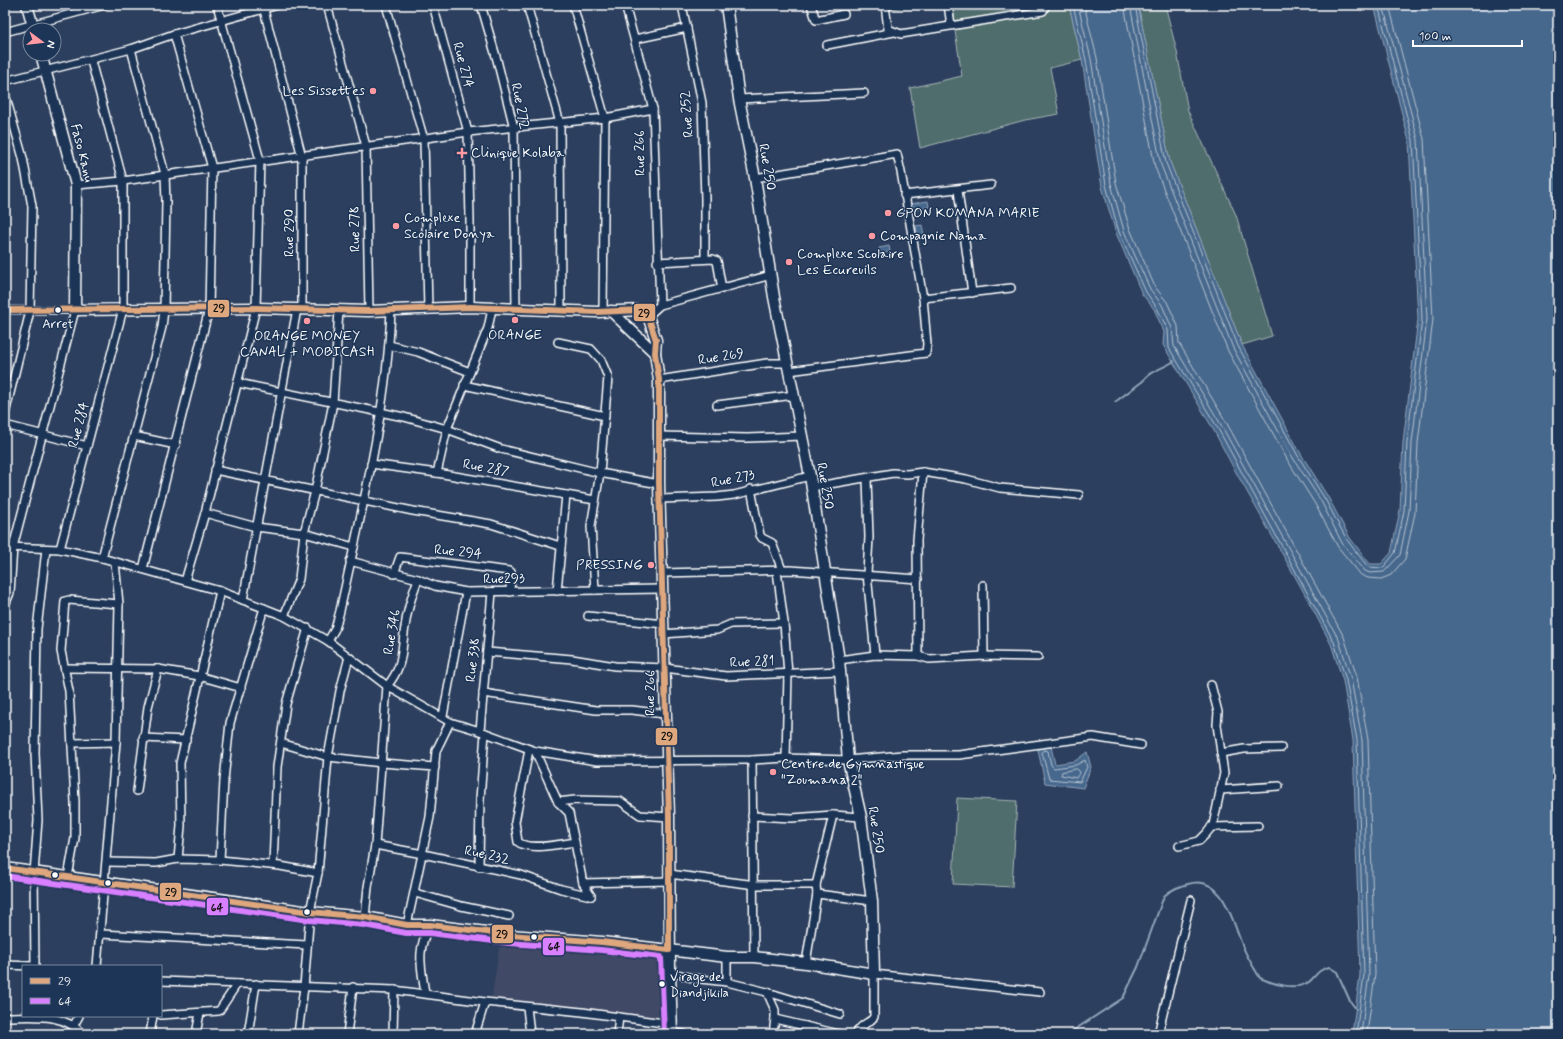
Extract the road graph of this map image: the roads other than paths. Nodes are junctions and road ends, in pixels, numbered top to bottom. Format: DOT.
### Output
graph roads {
  1 [pos="27,5"];
  2 [pos="104,5"];
  3 [pos="217,5"];
  4 [pos="278,5"];
  5 [pos="327,5"];
  6 [pos="386,5"];
  7 [pos="433,5"];
  8 [pos="481,5"];
  9 [pos="527,5"];
  10 [pos="573,5"];
  11 [pos="625,5"];
  12 [pos="682,5"];
  13 [pos="726,5"];
  14 [pos="811,5"];
  15 [pos="885,5"];
  16 [pos="948,5"];
  17 [pos="1046,5"];
  18 [pos="264,10"];
  19 [pos="844,14"];
  20 [pos="32,22"];
  21 [pos="49,22"];
  22 [pos="222,22"];
  23 [pos="951,25"];
  24 [pos="687,28"];
  25 [pos="22,29"];
  26 [pos="5,32"];
  27 [pos="894,32"];
  28 [pos="174,34"];
  29 [pos="635,39"];
  30 [pos="827,45"];
  31 [pos="131,50"];
  32 [pos="91,60"];
  33 [pos="44,62"];
  34 [pos="46,70"];
  35 [pos="5,81"];
  36 [pos="864,93"];
  37 [pos="5,94"];
  38 [pos="740,99"];
  39 [pos="653,109"];
  40 [pos="605,118"];
  41 [pos="560,123"];
  42 [pos="514,128"];
  43 [pos="468,132"];
  44 [pos="424,140"];
  45 [pos="366,146"];
  46 [pos="302,157"];
  47 [pos="260,160"];
  48 [pos="212,168"];
  49 [pos="165,174"];
  50 [pos="755,178"];
  51 [pos="123,181"];
  52 [pos="76,185"];
  53 [pos="991,186"];
  54 [pos="958,190"];
  55 [pos="904,195"];
  56 [pos="704,259"];
  57 [pos="657,262"];
  58 [pos="771,275"];
  59 [pos="1011,288"];
  60 [pos="722,290"];
  61 [pos="972,293"];
  62 [pos="923,298"];
  63 [pos="660,305"];
  64 [pos="470,307"];
  65 [pos="122,308"];
  66 [pos="210,308"];
  67 [pos="256,308"];
  68 [pos="299,309"];
  69 [pos="428,309"];
  70 [pos="492,309"];
  71 [pos="5,310"];
  72 [pos="75,310"];
  73 [pos="164,310"];
  74 [pos="339,310"];
  75 [pos="391,310"];
  76 [pos="516,310"];
  77 [pos="561,310"];
  78 [pos="30,311"];
  79 [pos="369,311"];
  80 [pos="607,311"];
  81 [pos="648,316"];
  82 [pos="558,342"];
  83 [pos="389,345"];
  84 [pos="657,358"];
  85 [pos="788,367"];
  86 [pos="470,372"];
  87 [pos="659,380"];
  88 [pos="238,383"];
  89 [pos="464,385"];
  90 [pos="283,393"];
  91 [pos="794,395"];
  92 [pos="333,404"];
  93 [pos="717,405"];
  94 [pos="379,412"];
  95 [pos="5,414"];
  96 [pos="605,416"];
  97 [pos="5,425"];
  98 [pos="447,429"];
  99 [pos="43,435"];
  100 [pos="134,436"];
  101 [pos="660,436"];
  102 [pos="802,436"];
  103 [pos="176,445"];
  104 [pos="87,446"];
  105 [pos="371,464"];
  106 [pos="215,470"];
  107 [pos="923,472"];
  108 [pos="437,473"];
  109 [pos="600,473"];
  110 [pos="810,476"];
  111 [pos="867,478"];
  112 [pos="266,482"];
  113 [pos="659,484"];
  114 [pos="812,487"];
  115 [pos="751,489"];
  116 [pos="315,491"];
  117 [pos="1079,494"];
  118 [pos="566,495"];
  119 [pos="660,499"];
  120 [pos="364,500"];
  121 [pos="595,500"];
  122 [pos="204,513"];
  123 [pos="256,527"];
  124 [pos="304,533"];
  125 [pos="560,546"];
  126 [pos="9,547"];
  127 [pos="354,547"];
  128 [pos="46,549"];
  129 [pos="60,549"];
  130 [pos="102,558"];
  131 [pos="350,561"];
  132 [pos="115,562"];
  133 [pos="143,568"];
  134 [pos="780,570"];
  135 [pos="825,571"];
  136 [pos="661,573"];
  137 [pos="394,574"];
  138 [pos="867,574"];
  139 [pos="418,579"];
  140 [pos="918,579"];
  141 [pos="185,581"];
  142 [pos="983,584"];
  143 [pos="662,589"];
  144 [pos="594,590"];
  145 [pos="220,591"];
  146 [pos="557,591"];
  147 [pos="466,592"];
  148 [pos="492,592"];
  149 [pos="510,592"];
  150 [pos="243,600"];
  151 [pos="119,604"];
  152 [pos="5,605"];
  153 [pos="264,608"];
  154 [pos="284,616"];
  155 [pos="588,616"];
  156 [pos="784,624"];
  157 [pos="308,628"];
  158 [pos="663,629"];
  159 [pos="328,642"];
  160 [pos="487,652"];
  161 [pos="875,655"];
  162 [pos="918,656"];
  163 [pos="984,656"];
  164 [pos="349,657"];
  165 [pos="1038,657"];
  166 [pos="839,660"];
  167 [pos="117,667"];
  168 [pos="65,668"];
  169 [pos="664,668"];
  170 [pos="158,669"];
  171 [pos="840,671"];
  172 [pos="788,674"];
  173 [pos="198,676"];
  174 [pos="1211,685"];
  175 [pos="387,686"];
  176 [pos="241,688"];
  177 [pos="483,693"];
  178 [pos="664,714"];
  179 [pos="443,716"];
  180 [pos="450,722"];
  181 [pos="483,732"];
  182 [pos="143,738"];
  183 [pos="186,740"];
  184 [pos="116,742"];
  185 [pos="73,743"];
  186 [pos="281,743"];
  187 [pos="1142,744"];
  188 [pos="1282,748"];
  189 [pos="532,751"];
  190 [pos="1221,753"];
  191 [pos="328,757"];
  192 [pos="786,758"];
  193 [pos="666,760"];
  194 [pos="752,760"];
  195 [pos="848,760"];
  196 [pos="382,763"];
  197 [pos="435,767"];
  198 [pos="1279,786"];
  199 [pos="1220,790"];
  200 [pos="137,791"];
  201 [pos="558,802"];
  202 [pos="833,815"];
  203 [pos="752,816"];
  204 [pos="669,817"];
  205 [pos="861,817"];
  206 [pos="1258,826"];
  207 [pos="1211,828"];
  208 [pos="575,842"];
  209 [pos="375,845"];
  210 [pos="1179,846"];
  211 [pos="423,854"];
  212 [pos="178,859"];
  213 [pos="220,860"];
  214 [pos="107,862"];
  215 [pos="273,865"];
  216 [pos="479,867"];
  217 [pos="5,868"];
  218 [pos="34,873"];
  219 [pos="318,873"];
  220 [pos="68,877"];
  221 [pos="669,877"];
  222 [pos="105,882"];
  223 [pos="583,883"];
  224 [pos="753,885"];
  225 [pos="816,885"];
  226 [pos="415,893"];
  227 [pos="817,894"];
  228 [pos="1191,900"];
  229 [pos="872,901"];
  230 [pos="310,912"];
  231 [pos="509,916"];
  232 [pos="365,917"];
  233 [pos="407,925"];
  234 [pos="430,925"];
  235 [pos="101,934"];
  236 [pos="307,945"];
  237 [pos="670,950"];
  238 [pos="728,957"];
  239 [pos="754,957"];
  240 [pos="806,962"];
  241 [pos="5,964"];
  242 [pos="22,965"];
  243 [pos="34,965"];
  244 [pos="97,965"];
  245 [pos="670,972"];
  246 [pos="874,974"];
  247 [pos="162,981"];
  248 [pos="727,982"];
  249 [pos="237,984"];
  250 [pos="256,984"];
  251 [pos="304,987"];
  252 [pos="353,987"];
  253 [pos="394,990"];
  254 [pos="766,992"];
  255 [pos="1040,992"];
  256 [pos="425,993"];
  257 [pos="485,1002"];
  258 [pos="527,1007"];
  259 [pos="200,1013"];
  260 [pos="840,1014"];
  261 [pos="162,1015"];
  262 [pos="5,1017"];
  263 [pos="79,1017"];
  264 [pos="153,1017"];
  265 [pos="619,1017"];
  266 [pos="774,1019"];
  267 [pos="74,1025"];
  268 [pos="806,1026"];
  269 [pos="672,1030"];
  270 [pos="83,1034"];
  271 [pos="150,1034"];
  272 [pos="196,1034"];
  273 [pos="248,1034"];
  274 [pos="298,1034"];
  275 [pos="348,1034"];
  276 [pos="393,1034"];
  277 [pos="475,1034"];
  278 [pos="530,1034"];
  279 [pos="617,1034"];
  280 [pos="684,1034"];
  281 [pos="773,1034"];
  282 [pos="803,1034"];
  283 [pos="839,1034"];
  284 [pos="856,1034"];
  285 [pos="1158,1034"];
  1 -- 20 [label="street"];
  2 -- 21 [label="street"];
  3 -- 22 [label="street"];
  4 -- 18 [label="street"];
  5 -- 45 [label="street, Rue 278"];
  6 -- 44 [label="street"];
  7 -- 43 [label="street, Rue 274"];
  8 -- 42 [label="street, Rue 272"];
  9 -- 41 [label="street"];
  10 -- 40 [label="street"];
  11 -- 29 [label="street, Rue 266"];
  12 -- 24 [label="street, Rue 252"];
  13 -- 38 [label="street, Rue 250"];
  14 -- 19 [label="street"];
  15 -- 27 [label="street"];
  16 -- 23 [label="street"];
  17 -- 23 [label="street"];
  18 -- 22 [label="street"];
  18 -- 46 [label="street, Rue 290"];
  22 -- 28 [label="street"];
  22 -- 47 [label="street"];
  23 -- 27 [label="street"];
  24 -- 29 [label="street"];
  24 -- 56 [label="street, Rue 252"];
  25 -- 26 [label="street"];
  27 -- 30 [label="street"];
  28 -- 31 [label="street"];
  28 -- 48 [label="street"];
  29 -- 39 [label="street, Rue 266"];
  31 -- 32 [label="street"];
  31 -- 49 [label="street"];
  32 -- 34 [label="street"];
  32 -- 51 [label="street, Rue 284"];
  33 -- 34 [label="street, Faso Kanu"];
  34 -- 35 [label="street"];
  34 -- 52 [label="street, Faso Kanu"];
  36 -- 38 [label="street"];
  37 -- 78 [label="street"];
  38 -- 50 [label="street, Rue 250"];
  39 -- 40 [label="street"];
  39 -- 57 [label="street, Rue 266"];
  40 -- 41 [label="street"];
  40 -- 80 [label="street"];
  41 -- 42 [label="street"];
  41 -- 77 [label="street"];
  42 -- 43 [label="street"];
  42 -- 76 [label="street, Rue 272"];
  43 -- 44 [label="street"];
  43 -- 64 [label="street, Rue 274"];
  44 -- 45 [label="street"];
  44 -- 69 [label="street"];
  45 -- 46 [label="street"];
  45 -- 79 [label="street, Rue 278"];
  46 -- 47 [label="street"];
  46 -- 68 [label="street, Rue 290"];
  47 -- 48 [label="street"];
  47 -- 67 [label="street"];
  48 -- 49 [label="street"];
  48 -- 66 [label="street"];
  49 -- 51 [label="street"];
  49 -- 73 [label="street"];
  50 -- 55 [label="street"];
  50 -- 58 [label="street, Rue 250"];
  51 -- 52 [label="street"];
  51 -- 65 [label="street, Rue 284"];
  52 -- 72 [label="street, Faso Kanu"];
  53 -- 54 [label="street"];
  54 -- 55 [label="street"];
  54 -- 61 [label="street"];
  55 -- 62 [label="street"];
  56 -- 57 [label="street"];
  56 -- 60 [label="street"];
  57 -- 63 [label="street, Rue 266"];
  58 -- 60 [label="street"];
  58 -- 85 [label="street, Rue 250"];
  59 -- 61 [label="street"];
  60 -- 63 [label="street"];
  61 -- 62 [label="street"];
  62 -- 85 [label="street, Rue 269"];
  63 -- 81 [label="street"];
  64 -- 69 [label="street"];
  64 -- 70 [label="street"];
  65 -- 72 [label="street"];
  65 -- 73 [label="street"];
  65 -- 104 [label="street, Rue 284"];
  66 -- 67 [label="street"];
  66 -- 73 [label="street"];
  66 -- 103 [label="street"];
  67 -- 68 [label="street"];
  67 -- 88 [label="street"];
  68 -- 74 [label="street"];
  68 -- 90 [label="street, Rue 290"];
  69 -- 75 [label="street"];
  70 -- 76 [label="street"];
  70 -- 86 [label="street"];
  71 -- 78 [label="street"];
  72 -- 78 [label="street"];
  72 -- 99 [label="street"];
  73 -- 100 [label="street"];
  74 -- 79 [label="street"];
  74 -- 92 [label="street"];
  75 -- 79 [label="street"];
  75 -- 83 [label="street"];
  76 -- 77 [label="street"];
  77 -- 80 [label="street"];
  78 -- 95 [label="street"];
  80 -- 81 [label="street"];
  80 -- 84 [label="street"];
  81 -- 84 [label="street, Rue 266"];
  82 -- 96 [label="street"];
  83 -- 86 [label="street"];
  83 -- 94 [label="street"];
  84 -- 87 [label="street, Rue 266"];
  85 -- 87 [label="street, Rue 269"];
  85 -- 91 [label="street, Rue 250"];
  86 -- 89 [label="street"];
  87 -- 101 [label="street, Rue 266"];
  88 -- 90 [label="street"];
  88 -- 106 [label="street"];
  89 -- 96 [label="street"];
  89 -- 98 [label="street"];
  90 -- 92 [label="street"];
  90 -- 112 [label="street, Rue 290"];
  91 -- 93 [label="street"];
  91 -- 102 [label="street, Rue 250"];
  92 -- 94 [label="street"];
  92 -- 116 [label="street"];
  94 -- 98 [label="street"];
  94 -- 105 [label="street"];
  96 -- 109 [label="street"];
  97 -- 99 [label="street"];
  98 -- 108 [label="street"];
  98 -- 109 [label="street"];
  99 -- 104 [label="street"];
  99 -- 126 [label="street"];
  100 -- 103 [label="street"];
  100 -- 130 [label="street"];
  101 -- 102 [label="street"];
  101 -- 113 [label="street, Rue 266"];
  102 -- 110 [label="street, Rue 250"];
  103 -- 133 [label="street"];
  104 -- 129 [label="street, Rue 284"];
  105 -- 108 [label="street, Rue 287"];
  105 -- 120 [label="street"];
  106 -- 112 [label="street"];
  106 -- 122 [label="street"];
  107 -- 111 [label="street"];
  107 -- 117 [label="street"];
  107 -- 140 [label="street"];
  108 -- 118 [label="street, Rue 287"];
  109 -- 113 [label="street"];
  109 -- 121 [label="street"];
  110 -- 114 [label="street, Rue 250"];
  110 -- 115 [label="street, Rue 273"];
  111 -- 114 [label="street"];
  111 -- 138 [label="street"];
  112 -- 116 [label="street"];
  112 -- 123 [label="street, Rue 290"];
  113 -- 119 [label="street, Rue 266"];
  114 -- 135 [label="street, Rue 250"];
  115 -- 119 [label="street, Rue 273"];
  115 -- 134 [label="street"];
  116 -- 120 [label="street"];
  116 -- 124 [label="street"];
  118 -- 121 [label="street, Rue 287"];
  118 -- 125 [label="street"];
  119 -- 136 [label="street, Rue 266"];
  120 -- 125 [label="street"];
  120 -- 127 [label="street"];
  121 -- 144 [label="street"];
  122 -- 123 [label="street"];
  122 -- 141 [label="street"];
  123 -- 124 [label="street"];
  123 -- 150 [label="street, Rue 290"];
  124 -- 127 [label="street"];
  124 -- 154 [label="street"];
  125 -- 146 [label="street"];
  126 -- 128 [label="street"];
  126 -- 152 [label="street"];
  127 -- 131 [label="street"];
  128 -- 129 [label="street"];
  128 -- 218 [label="street"];
  129 -- 130 [label="street"];
  130 -- 132 [label="street"];
  131 -- 137 [label="street, Rue293"];
  131 -- 159 [label="street"];
  132 -- 133 [label="street"];
  132 -- 151 [label="street"];
  133 -- 141 [label="street"];
  134 -- 135 [label="street"];
  134 -- 136 [label="street"];
  134 -- 156 [label="street"];
  135 -- 138 [label="street"];
  135 -- 166 [label="street, Rue 250"];
  136 -- 143 [label="street, Rue 266"];
  137 -- 139 [label="street, Rue293"];
  137 -- 149 [label="street, Rue 294"];
  138 -- 140 [label="street"];
  138 -- 161 [label="street"];
  139 -- 147 [label="street, Rue293"];
  139 -- 175 [label="street, Rue 346"];
  140 -- 162 [label="street"];
  141 -- 145 [label="street"];
  142 -- 163 [label="street"];
  143 -- 144 [label="street, Rue293"];
  143 -- 158 [label="street, Rue 266"];
  144 -- 146 [label="street, Rue293"];
  145 -- 150 [label="street"];
  145 -- 173 [label="street"];
  146 -- 149 [label="street, Rue293"];
  147 -- 148 [label="street, Rue293"];
  147 -- 179 [label="street"];
  148 -- 149 [label="street, Rue293"];
  148 -- 160 [label="street, Rue 338"];
  150 -- 153 [label="street"];
  151 -- 167 [label="street"];
  151 -- 168 [label="street"];
  153 -- 154 [label="street"];
  153 -- 176 [label="street"];
  154 -- 157 [label="street"];
  155 -- 158 [label="street"];
  156 -- 158 [label="street"];
  156 -- 172 [label="street"];
  157 -- 159 [label="street"];
  157 -- 186 [label="street"];
  158 -- 169 [label="street, Rue 266"];
  159 -- 164 [label="street"];
  160 -- 169 [label="street, Rue 281"];
  160 -- 177 [label="street, Rue 338"];
  161 -- 162 [label="street"];
  161 -- 166 [label="street"];
  162 -- 163 [label="street"];
  163 -- 165 [label="street"];
  164 -- 175 [label="street"];
  164 -- 191 [label="street"];
  166 -- 171 [label="street, Rue 250"];
  167 -- 168 [label="street"];
  167 -- 170 [label="street"];
  167 -- 184 [label="street"];
  168 -- 185 [label="street"];
  169 -- 172 [label="street, Rue 281"];
  169 -- 178 [label="street, Rue 266"];
  170 -- 173 [label="street"];
  170 -- 182 [label="street"];
  171 -- 172 [label="street, Rue 281"];
  171 -- 195 [label="street, Rue 250"];
  172 -- 192 [label="street"];
  173 -- 176 [label="street"];
  173 -- 183 [label="street"];
  174 -- 190 [label="street"];
  175 -- 179 [label="street"];
  175 -- 196 [label="street"];
  176 -- 213 [label="street"];
  177 -- 178 [label="street"];
  177 -- 181 [label="street, Rue 338"];
  178 -- 193 [label="street, Rue 266"];
  179 -- 180 [label="street"];
  180 -- 181 [label="street"];
  180 -- 197 [label="street"];
  181 -- 189 [label="street"];
  181 -- 216 [label="street, Rue 338"];
  182 -- 183 [label="street"];
  182 -- 200 [label="street"];
  183 -- 212 [label="street"];
  184 -- 185 [label="street"];
  184 -- 214 [label="street"];
  185 -- 220 [label="street"];
  186 -- 191 [label="street"];
  186 -- 215 [label="street"];
  187 -- 195 [label="street"];
  188 -- 190 [label="street"];
  189 -- 193 [label="street"];
  189 -- 201 [label="street"];
  189 -- 208 [label="street"];
  190 -- 199 [label="street"];
  191 -- 196 [label="street"];
  191 -- 219 [label="street"];
  192 -- 194 [label="street"];
  192 -- 195 [label="street"];
  193 -- 194 [label="street"];
  193 -- 204 [label="street, Rue 266"];
  194 -- 203 [label="street"];
  195 -- 205 [label="street, Rue 250"];
  196 -- 197 [label="street"];
  196 -- 209 [label="street"];
  197 -- 211 [label="street"];
  198 -- 199 [label="street"];
  199 -- 207 [label="street"];
  201 -- 204 [label="street"];
  201 -- 208 [label="street"];
  202 -- 203 [label="street"];
  202 -- 205 [label="street"];
  202 -- 225 [label="street"];
  203 -- 224 [label="street"];
  204 -- 221 [label="street, Rue 266"];
  205 -- 229 [label="street, Rue 250"];
  206 -- 207 [label="street"];
  207 -- 210 [label="street"];
  208 -- 223 [label="street"];
  209 -- 211 [label="street, Rue 232"];
  209 -- 232 [label="street"];
  211 -- 216 [label="street, Rue 232"];
  211 -- 226 [label="street"];
  212 -- 213 [label="street"];
  212 -- 214 [label="street"];
  213 -- 215 [label="street"];
  214 -- 222 [label="street"];
  215 -- 219 [label="street"];
  216 -- 223 [label="street, Rue 232"];
  217 -- 218 [label="street"];
  218 -- 220 [label="street"];
  218 -- 243 [label="street"];
  219 -- 230 [label="street"];
  220 -- 222 [label="street"];
  221 -- 223 [label="street"];
  221 -- 224 [label="street"];
  221 -- 237 [label="street, Rue 266"];
  222 -- 230 [label="street"];
  222 -- 235 [label="street"];
  224 -- 225 [label="street"];
  224 -- 239 [label="street"];
  225 -- 227 [label="street"];
  226 -- 231 [label="street"];
  226 -- 233 [label="street"];
  227 -- 229 [label="street"];
  227 -- 240 [label="street"];
  228 -- 285 [label="street"];
  229 -- 246 [label="street, Rue 250"];
  230 -- 232 [label="street"];
  230 -- 236 [label="street"];
  232 -- 233 [label="street"];
  233 -- 234 [label="street"];
  234 -- 237 [label="street"];
  234 -- 256 [label="street"];
  235 -- 236 [label="street"];
  235 -- 244 [label="street"];
  236 -- 251 [label="street"];
  237 -- 238 [label="street"];
  237 -- 245 [label="street, Rue 266"];
  238 -- 239 [label="street"];
  238 -- 248 [label="street"];
  239 -- 240 [label="street"];
  240 -- 246 [label="street"];
  241 -- 242 [label="street"];
  245 -- 248 [label="street"];
  245 -- 269 [label="street, Rue 266"];
  246 -- 255 [label="street"];
  246 -- 284 [label="street"];
  247 -- 249 [label="street"];
  248 -- 254 [label="street"];
  249 -- 250 [label="street"];
  249 -- 259 [label="street"];
  250 -- 251 [label="street"];
  250 -- 273 [label="street"];
  251 -- 252 [label="street"];
  251 -- 274 [label="street"];
  252 -- 253 [label="street"];
  252 -- 275 [label="street"];
  253 -- 256 [label="street"];
  253 -- 276 [label="street"];
  254 -- 260 [label="street"];
  254 -- 266 [label="street"];
  256 -- 257 [label="street"];
  257 -- 258 [label="street"];
  257 -- 277 [label="street"];
  258 -- 265 [label="street"];
  258 -- 278 [label="street"];
  259 -- 261 [label="street"];
  259 -- 272 [label="street"];
  262 -- 267 [label="street"];
  263 -- 267 [label="street"];
  264 -- 271 [label="street"];
  265 -- 269 [label="street"];
  265 -- 279 [label="street"];
  266 -- 268 [label="street"];
  266 -- 281 [label="street"];
  267 -- 270 [label="street"];
  268 -- 282 [label="street"];
  268 -- 283 [label="street"];
  269 -- 280 [label="street"];
}
